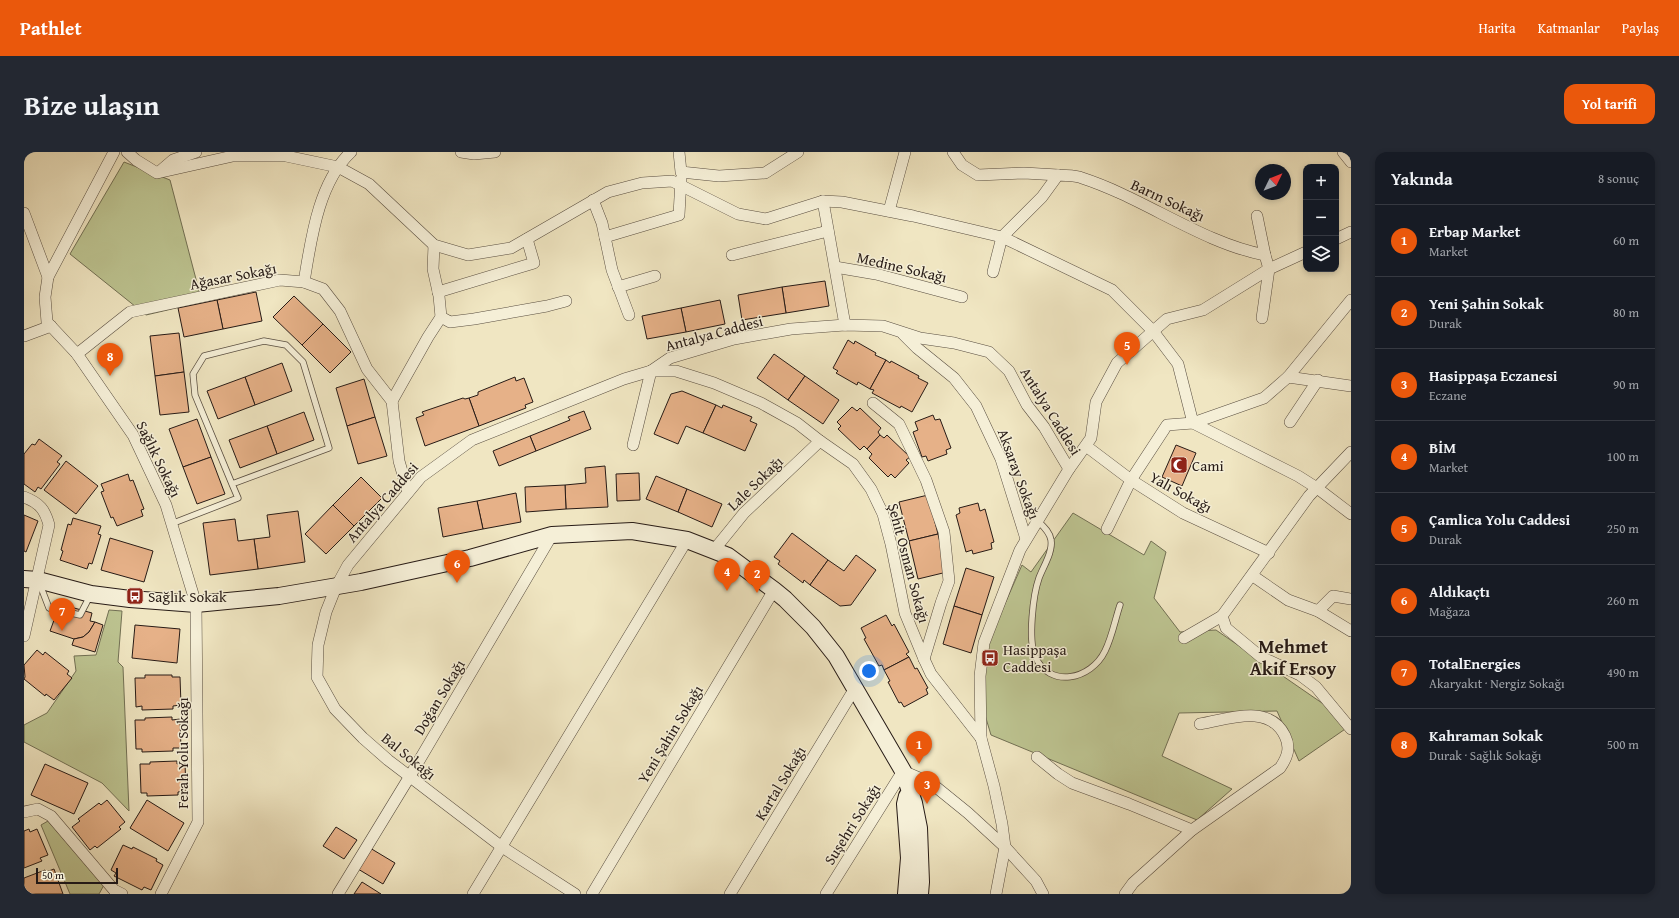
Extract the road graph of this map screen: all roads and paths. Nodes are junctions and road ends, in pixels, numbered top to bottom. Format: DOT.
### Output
graph roads {
  1 [pos="114,152"];
  2 [pos="127,152"];
  3 [pos="196,152"];
  4 [pos="351,152"];
  5 [pos="461,152"];
  6 [pos="494,152"];
  7 [pos="679,152"];
  8 [pos="798,152"];
  9 [pos="905,152"];
  10 [pos="953,152"];
  11 [pos="1343,152"];
  12 [pos="474,153"];
  13 [pos="1351,162"];
  14 [pos="338,167"];
  15 [pos="681,172"];
  16 [pos="157,174"];
  17 [pos="1058,175"];
  18 [pos="680,185"];
  19 [pos="593,200"];
  20 [pos="823,201"];
  21 [pos="889,212"];
  22 [pos="24,213"];
  23 [pos="1257,216"];
  24 [pos="828,231"];
  25 [pos="1351,232"];
  26 [pos="605,237"];
  27 [pos="1002,237"];
  28 [pos="1339,237"];
  29 [pos="527,239"];
  30 [pos="434,244"];
  31 [pos="1303,253"];
  32 [pos="732,255"];
  33 [pos="1265,256"];
  34 [pos="834,267"];
  35 [pos="1269,269"];
  36 [pos="993,272"];
  37 [pos="655,276"];
  38 [pos="48,277"];
  39 [pos="304,282"];
  40 [pos="618,287"];
  41 [pos="438,292"];
  42 [pos="962,298"];
  43 [pos="566,300"];
  44 [pos="1351,300"];
  45 [pos="629,315"];
  46 [pos="441,318"];
  47 [pos="1262,318"];
  48 [pos="846,325"];
  49 [pos="51,326"];
  50 [pos="1153,331"];
  51 [pos="902,332"];
  52 [pos="24,336"];
  53 [pos="77,354"];
  54 [pos="651,371"];
  55 [pos="1288,377"];
  56 [pos="1318,380"];
  57 [pos="1351,386"];
  58 [pos="392,401"];
  59 [pos="873,403"];
  60 [pos="1290,422"];
  61 [pos="1193,423"];
  62 [pos="820,441"];
  63 [pos="633,445"];
  64 [pos="1086,446"];
  65 [pos="1351,452"];
  66 [pos="1069,469"];
  67 [pos="1131,480"];
  68 [pos="232,484"];
  69 [pos="1317,488"];
  70 [pos="408,492"];
  71 [pos="24,497"];
  72 [pos="1351,514"];
  73 [pos="1038,521"];
  74 [pos="172,524"];
  75 [pos="1107,529"];
  76 [pos="552,535"];
  77 [pos="1026,539"];
  78 [pos="687,540"];
  79 [pos="714,550"];
  80 [pos="1269,552"];
  81 [pos="24,570"];
  82 [pos="1253,576"];
  83 [pos="31,579"];
  84 [pos="336,587"];
  85 [pos="774,590"];
  86 [pos="91,594"];
  87 [pos="1351,599"];
  88 [pos="196,604"];
  89 [pos="1120,605"];
  90 [pos="1318,611"];
  91 [pos="1222,616"];
  92 [pos="1351,631"];
  93 [pos="24,636"];
  94 [pos="1184,638"];
  95 [pos="924,659"];
  96 [pos="855,688"];
  97 [pos="1200,724"];
  98 [pos="1351,729"];
  99 [pos="981,738"];
  100 [pos="1037,756"];
  101 [pos="903,771"];
  102 [pos="410,776"];
  103 [pos="909,789"];
  104 [pos="24,812"];
  105 [pos="1192,830"];
  106 [pos="502,847"];
  107 [pos="1005,847"];
  108 [pos="122,894"];
  109 [pos="161,894"];
  110 [pos="338,894"];
  111 [pos="473,894"];
  112 [pos="575,894"];
  113 [pos="592,894"];
  114 [pos="730,894"];
  115 [pos="826,894"];
  116 [pos="906,894"];
  117 [pos="920,894"];
  118 [pos="996,894"];
  119 [pos="1043,894"];
  120 [pos="1125,894"];
  1 -- 38 [label="street"];
  2 -- 16 [label="street"];
  3 -- 16 [label="street"];
  4 -- 14 [label="street"];
  5 -- 12 [label="street"];
  6 -- 12 [label="street"];
  7 -- 15 [label="street"];
  8 -- 15 [label="street"];
  9 -- 21 [label="street"];
  10 -- 17 [label="street, Barın Sokağı"];
  11 -- 13 [label="street"];
  14 -- 16 [label="street"];
  14 -- 30 [label="street"];
  14 -- 39 [label="street"];
  15 -- 18 [label="street"];
  17 -- 27 [label="street"];
  17 -- 33 [label="street, Barın Sokağı"];
  18 -- 19 [label="street"];
  18 -- 20 [label="street"];
  18 -- 26 [label="street"];
  19 -- 26 [label="street"];
  19 -- 29 [label="street"];
  20 -- 21 [label="street"];
  20 -- 24 [label="street"];
  21 -- 27 [label="street"];
  22 -- 38 [label="street"];
  23 -- 33 [label="street"];
  24 -- 32 [label="street"];
  24 -- 34 [label="street"];
  25 -- 28 [label="street"];
  26 -- 40 [label="street"];
  27 -- 36 [label="street"];
  27 -- 50 [label="street"];
  29 -- 30 [label="street"];
  29 -- 41 [label="street"];
  30 -- 41 [label="street"];
  31 -- 35 [label="street"];
  33 -- 35 [label="street"];
  34 -- 42 [label="street, Medine Sokağı"];
  34 -- 48 [label="street"];
  35 -- 47 [label="street"];
  35 -- 50 [label="street"];
  37 -- 40 [label="street"];
  38 -- 49 [label="street, Sağlık Sokağı"];
  39 -- 53 [label="street, Ağasar Sokağı"];
  39 -- 58 [label="street, Ağasar Sokağı"];
  40 -- 45 [label="street"];
  41 -- 46 [label="street"];
  43 -- 46 [label="street"];
  44 -- 55 [label="street"];
  46 -- 58 [label="street"];
  48 -- 51 [label="street, Antalya Caddesi"];
  48 -- 54 [label="street, Antalya Caddesi"];
  49 -- 52 [label="street"];
  49 -- 53 [label="street, Sağlık Sokağı"];
  50 -- 61 [label="street"];
  50 -- 64 [label="street"];
  51 -- 66 [label="street, Antalya Caddesi"];
  51 -- 77 [label="street, Aksaray Sokağı"];
  53 -- 74 [label="street, Sağlık Sokağı"];
  54 -- 62 [label="street, Şehit Osman Sokağı"];
  54 -- 63 [label="street"];
  54 -- 70 [label="street, Antalya Caddesi"];
  55 -- 56 [label="street"];
  55 -- 61 [label="street"];
  56 -- 57 [label="street"];
  56 -- 60 [label="street"];
  58 -- 70 [label="street"];
  59 -- 95 [label="street"];
  61 -- 67 [label="street"];
  61 -- 69 [label="street"];
  62 -- 79 [label="street, Lale Sokağı"];
  62 -- 95 [label="street, Şehit Osman Sokağı"];
  64 -- 66 [label="street"];
  64 -- 67 [label="street, Yalı Sokağı"];
  65 -- 69 [label="street"];
  66 -- 73 [label="street"];
  67 -- 75 [label="street"];
  67 -- 80 [label="street, Yalı Sokağı"];
  68 -- 68 [label="lane"];
  68 -- 74 [label="lane"];
  69 -- 72 [label="street"];
  69 -- 80 [label="street"];
  70 -- 84 [label="street, Antalya Caddesi"];
  71 -- 83 [label="street"];
  73 -- 77 [label="street"];
  73 -- 89 [label="lane"];
  74 -- 88 [label="street, Sağlık Sokağı"];
  76 -- 78 [label="main road"];
  76 -- 84 [label="main road"];
  76 -- 102 [label="street, Doğan Sokağı"];
  77 -- 99 [label="street"];
  78 -- 79 [label="main road"];
  78 -- 106 [label="street"];
  79 -- 85 [label="main road"];
  80 -- 82 [label="street"];
  81 -- 83 [label="main road"];
  82 -- 90 [label="street"];
  82 -- 91 [label="street"];
  83 -- 86 [label="main road"];
  83 -- 86 [label="lane"];
  83 -- 93 [label="street"];
  84 -- 88 [label="main road"];
  84 -- 102 [label="street, Bal Sokağı"];
  85 -- 96 [label="main road"];
  85 -- 113 [label="street, Yeni Şahin Sokağı"];
  86 -- 88 [label="main road"];
  87 -- 90 [label="street"];
  88 -- 109 [label="street, Ferah Yolu Sokağı"];
  90 -- 92 [label="street"];
  91 -- 94 [label="street"];
  91 -- 98 [label="street"];
  95 -- 99 [label="street, Şehit Osman Sokağı"];
  96 -- 101 [label="main road"];
  96 -- 114 [label="street, Kartal Sokağı"];
  97 -- 105 [label="street"];
  99 -- 107 [label="street"];
  100 -- 105 [label="street"];
  101 -- 103 [label="main road"];
  101 -- 107 [label="street"];
  101 -- 115 [label="street, Suşehri Sokağı"];
  102 -- 106 [label="street, Bal Sokağı"];
  102 -- 110 [label="street, Doğan Sokağı"];
  103 -- 116 [label="main road"];
  103 -- 117 [label="main road"];
  104 -- 108 [label="street"];
  105 -- 120 [label="street"];
  106 -- 111 [label="street"];
  106 -- 112 [label="street, Bal Sokağı"];
  107 -- 118 [label="street"];
  107 -- 119 [label="street"];
}
